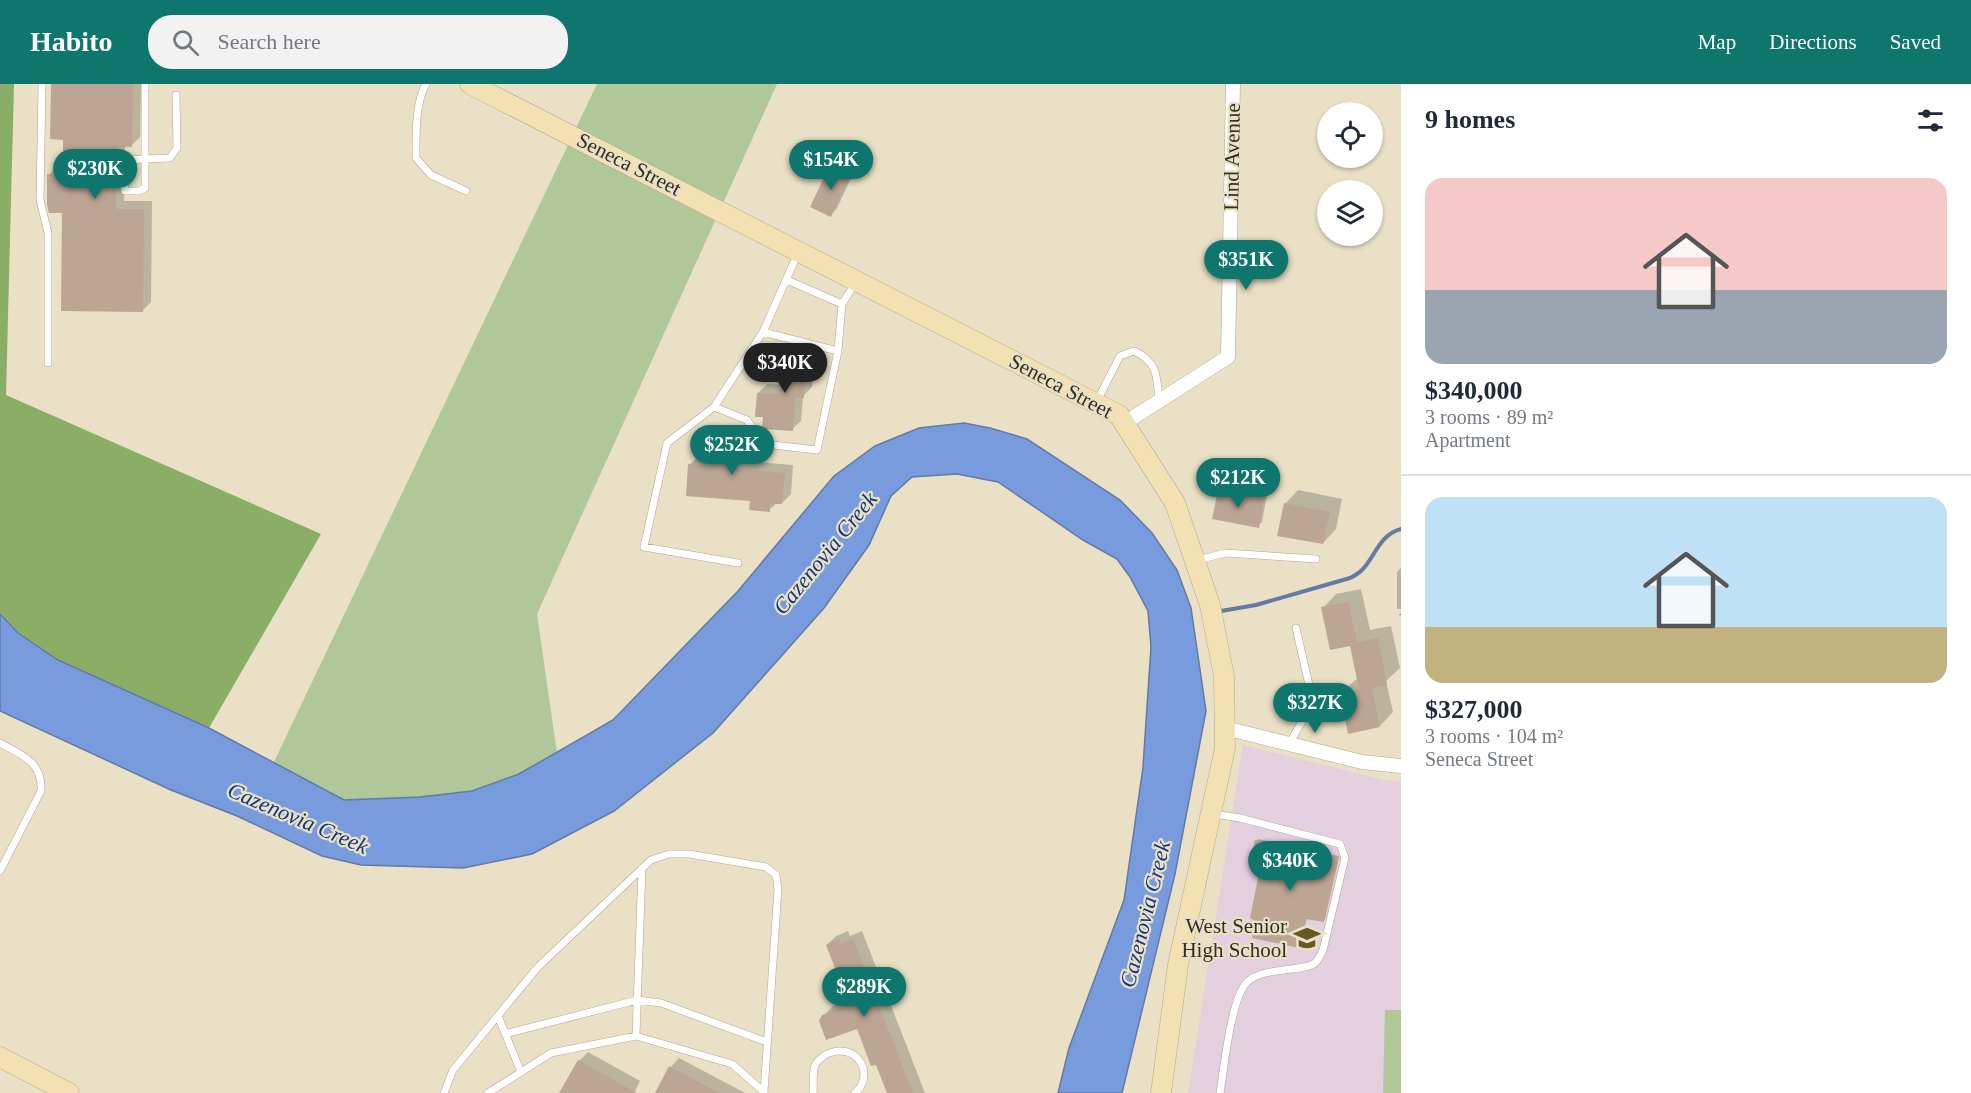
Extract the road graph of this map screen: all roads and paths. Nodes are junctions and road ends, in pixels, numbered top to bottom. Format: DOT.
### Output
graph roads {
  1 [pos="42,84"];
  2 [pos="144,84"];
  3 [pos="426,84"];
  4 [pos="470,84"];
  5 [pos="1233,84"];
  6 [pos="176,95"];
  7 [pos="145,159"];
  8 [pos="124,169"];
  9 [pos="124,181"];
  10 [pos="466,191"];
  11 [pos="799,251"];
  12 [pos="787,280"];
  13 [pos="856,282"];
  14 [pos="842,304"];
  15 [pos="763,332"];
  16 [pos="838,351"];
  17 [pos="48,363"];
  18 [pos="1160,401"];
  19 [pos="1096,403"];
  20 [pos="714,406"];
  21 [pos="1123,424"];
  22 [pos="1316,559"];
  23 [pos="1195,561"];
  24 [pos="738,563"];
  25 [pos="1296,628"];
  26 [pos="1225,728"];
  27 [pos="0,743"];
  28 [pos="1289,744"];
  29 [pos="1401,766"];
  30 [pos="1211,813"];
  31 [pos="642,868"];
  32 [pos="0,871"];
  33 [pos="637,1000"];
  34 [pos="498,1016"];
  35 [pos="505,1034"];
  36 [pos="636,1036"];
  37 [pos="767,1042"];
  38 [pos="0,1057"];
  39 [pos="521,1072"];
  40 [pos="63,1090"];
  41 [pos="764,1092"];
  42 [pos="444,1093"];
  43 [pos="488,1093"];
  44 [pos="813,1093"];
  45 [pos="855,1093"];
  46 [pos="1161,1093"];
  47 [pos="1220,1093"];
  1 -- 17 [label="lane"];
  2 -- 7 [label="lane"];
  3 -- 10 [label="lane"];
  4 -- 11 [label="street, Seneca Street"];
  5 -- 18 [label="street, Lind Avenue"];
  6 -- 7 [label="lane"];
  7 -- 8 [label="lane"];
  7 -- 9 [label="lane"];
  11 -- 12 [label="lane"];
  11 -- 13 [label="street, Seneca Street"];
  12 -- 14 [label="lane"];
  12 -- 15 [label="lane"];
  13 -- 14 [label="lane"];
  13 -- 19 [label="street, Seneca Street"];
  14 -- 16 [label="lane"];
  15 -- 16 [label="lane"];
  15 -- 20 [label="lane"];
  16 -- 20 [label="lane"];
  18 -- 19 [label="lane"];
  18 -- 21 [label="street, Lind Avenue"];
  19 -- 21 [label="street, Seneca Street"];
  20 -- 24 [label="lane"];
  21 -- 23 [label="street, Seneca Street"];
  22 -- 23 [label="lane"];
  23 -- 26 [label="street, Seneca Street"];
  25 -- 28 [label="lane"];
  26 -- 28 [label="street"];
  26 -- 30 [label="street, Seneca Street"];
  27 -- 32 [label="lane"];
  28 -- 29 [label="street"];
  30 -- 46 [label="street, Seneca Street"];
  30 -- 47 [label="lane"];
  31 -- 33 [label="lane"];
  31 -- 34 [label="lane"];
  31 -- 37 [label="lane"];
  33 -- 35 [label="lane"];
  33 -- 36 [label="lane"];
  33 -- 37 [label="lane"];
  34 -- 35 [label="lane"];
  34 -- 42 [label="lane"];
  35 -- 39 [label="lane"];
  36 -- 39 [label="lane"];
  36 -- 41 [label="lane"];
  37 -- 41 [label="lane"];
  38 -- 40 [label="street"];
  39 -- 43 [label="lane"];
  44 -- 45 [label="lane"];
}
